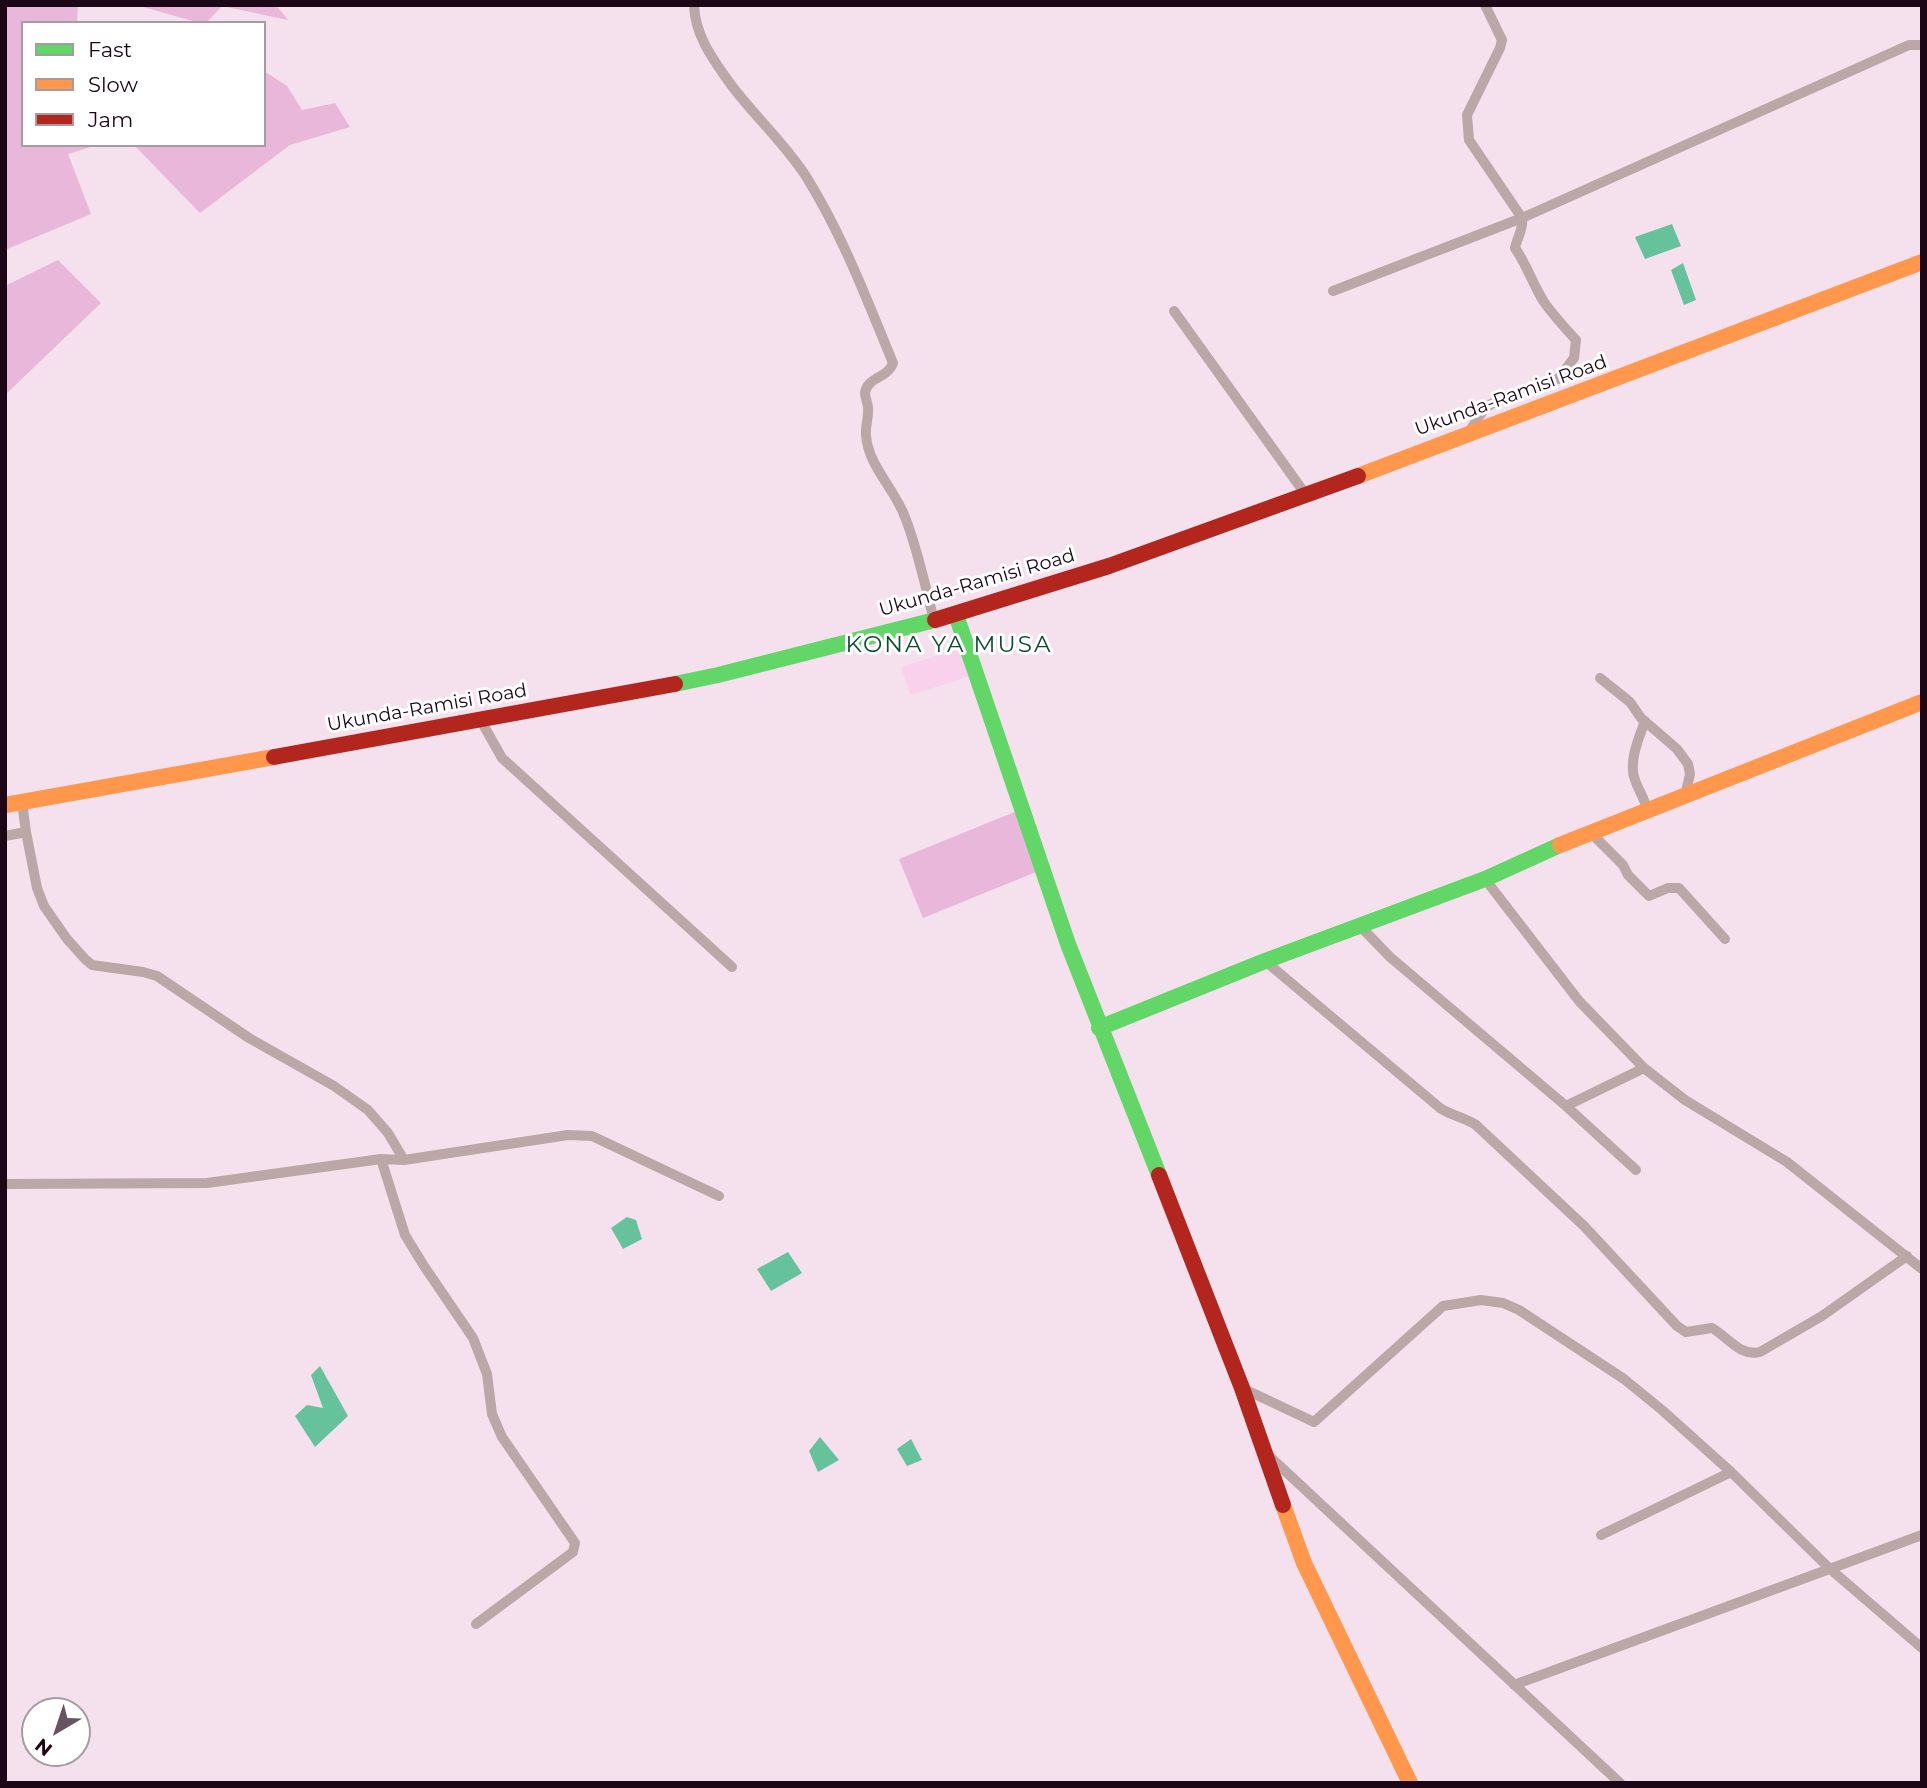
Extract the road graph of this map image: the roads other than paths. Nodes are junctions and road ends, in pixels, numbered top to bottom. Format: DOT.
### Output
graph roads {
  1 [pos="694,5"];
  2 [pos="1485,5"];
  3 [pos="1922,46"];
  4 [pos="1522,218"];
  5 [pos="1922,262"];
  6 [pos="1333,291"];
  7 [pos="1174,311"];
  8 [pos="1467,435"];
  9 [pos="1306,495"];
  10 [pos="956,615"];
  11 [pos="934,621"];
  12 [pos="1600,678"];
  13 [pos="1922,702"];
  14 [pos="480,719"];
  15 [pos="1645,721"];
  16 [pos="1685,796"];
  17 [pos="22,802"];
  18 [pos="5,805"];
  19 [pos="1647,811"];
  20 [pos="26,832"];
  21 [pos="1591,833"];
  22 [pos="5,836"];
  23 [pos="1485,879"];
  24 [pos="1359,925"];
  25 [pos="1724,939"];
  26 [pos="1265,961"];
  27 [pos="732,967"];
  28 [pos="1099,1028"];
  29 [pos="1644,1068"];
  30 [pos="1566,1106"];
  31 [pos="381,1159"];
  32 [pos="404,1160"];
  33 [pos="1636,1170"];
  34 [pos="5,1184"];
  35 [pos="719,1196"];
  36 [pos="1907,1256"];
  37 [pos="1922,1269"];
  38 [pos="1242,1388"];
  39 [pos="1266,1453"];
  40 [pos="1731,1472"];
  41 [pos="1601,1535"];
  42 [pos="1922,1535"];
  43 [pos="1829,1568"];
  44 [pos="476,1625"];
  45 [pos="1922,1648"];
  46 [pos="1514,1685"];
  47 [pos="1410,1783"];
  48 [pos="1619,1783"];
  1 -- 11 [label="street"];
  2 -- 4 [label="street"];
  3 -- 4 [label="street"];
  4 -- 6 [label="street"];
  4 -- 8 [label="street"];
  5 -- 8 [label="main road, Ukunda-Ramisi Road"];
  7 -- 9 [label="street"];
  8 -- 9 [label="main road, Ukunda-Ramisi Road"];
  9 -- 10 [label="main road, Ukunda-Ramisi Road"];
  10 -- 11 [label="main road, Ukunda-Ramisi Road"];
  10 -- 28 [label="main road"];
  11 -- 14 [label="main road, Ukunda-Ramisi Road"];
  12 -- 15 [label="street"];
  13 -- 16 [label="main road"];
  14 -- 17 [label="main road, Ukunda-Ramisi Road"];
  14 -- 27 [label="street"];
  15 -- 16 [label="street"];
  15 -- 19 [label="street"];
  16 -- 19 [label="main road"];
  17 -- 18 [label="main road, Ukunda-Ramisi Road"];
  17 -- 20 [label="street"];
  19 -- 21 [label="main road"];
  20 -- 22 [label="street"];
  20 -- 32 [label="street"];
  21 -- 23 [label="main road"];
  21 -- 25 [label="street"];
  23 -- 24 [label="main road"];
  23 -- 29 [label="street"];
  24 -- 26 [label="main road"];
  24 -- 30 [label="street"];
  26 -- 28 [label="main road"];
  26 -- 36 [label="street"];
  28 -- 38 [label="main road"];
  29 -- 30 [label="street"];
  29 -- 36 [label="street"];
  30 -- 33 [label="street"];
  31 -- 32 [label="street"];
  31 -- 34 [label="street"];
  31 -- 44 [label="street"];
  32 -- 35 [label="street"];
  36 -- 37 [label="street"];
  38 -- 39 [label="main road"];
  38 -- 40 [label="street"];
  39 -- 46 [label="street"];
  39 -- 47 [label="main road"];
  40 -- 41 [label="street"];
  40 -- 43 [label="street"];
  42 -- 43 [label="street"];
  43 -- 45 [label="street"];
  43 -- 46 [label="street"];
  46 -- 48 [label="street"];
}
